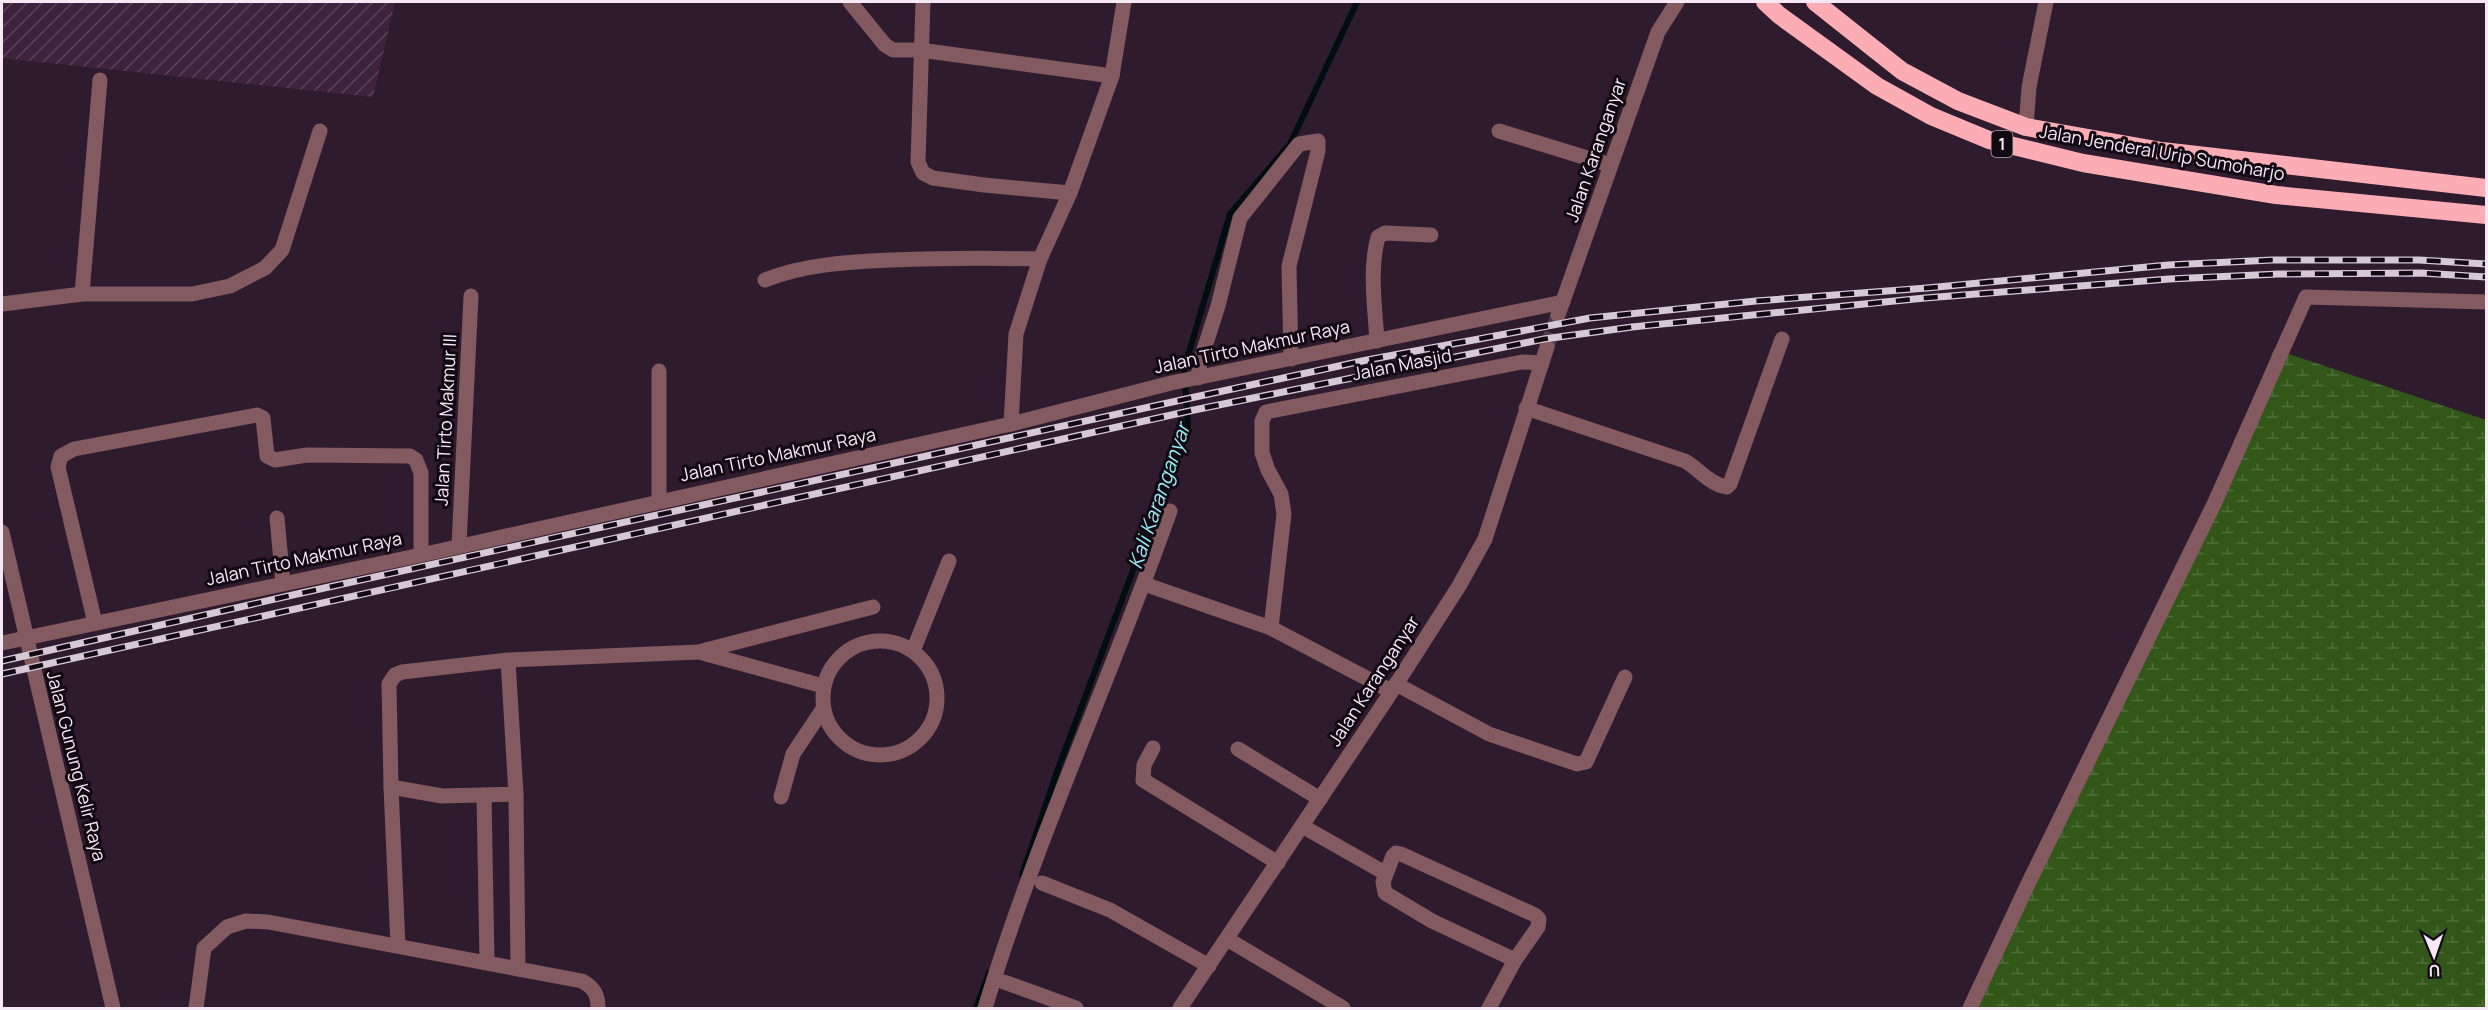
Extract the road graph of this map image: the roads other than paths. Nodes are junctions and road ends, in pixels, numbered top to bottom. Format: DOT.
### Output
graph roads {
  1 [pos="850,2"];
  2 [pos="922,2"];
  3 [pos="1124,2"];
  4 [pos="1677,2"];
  5 [pos="1765,2"];
  6 [pos="1815,2"];
  7 [pos="2046,2"];
  8 [pos="920,50"];
  9 [pos="1112,76"];
  10 [pos="100,80"];
  11 [pos="2026,127"];
  12 [pos="320,131"];
  13 [pos="1499,131"];
  14 [pos="1610,165"];
  15 [pos="2487,188"];
  16 [pos="1070,193"];
  17 [pos="2487,215"];
  18 [pos="1431,236"];
  19 [pos="1040,260"];
  20 [pos="765,280"];
  21 [pos="82,294"];
  22 [pos="471,296"];
  23 [pos="2487,302"];
  24 [pos="2,304"];
  25 [pos="1560,309"];
  26 [pos="1782,339"];
  27 [pos="1377,341"];
  28 [pos="1547,347"];
  29 [pos="1291,359"];
  30 [pos="1542,363"];
  31 [pos="659,371"];
  32 [pos="1195,379"];
  33 [pos="1526,408"];
  34 [pos="1011,424"];
  35 [pos="659,501"];
  36 [pos="1170,511"];
  37 [pos="278,518"];
  38 [pos="2,532"];
  39 [pos="459,545"];
  40 [pos="421,555"];
  41 [pos="949,561"];
  42 [pos="283,583"];
  43 [pos="1144,584"];
  44 [pos="873,607"];
  45 [pos="95,623"];
  46 [pos="1271,628"];
  47 [pos="2,643"];
  48 [pos="913,651"];
  49 [pos="699,652"];
  50 [pos="508,660"];
  51 [pos="1625,677"];
  52 [pos="823,686"];
  53 [pos="1394,688"];
  54 [pos="823,709"];
  55 [pos="1153,748"];
  56 [pos="1238,749"];
  57 [pos="391,787"];
  58 [pos="516,794"];
  59 [pos="484,795"];
  60 [pos="781,797"];
  61 [pos="1320,799"];
  62 [pos="1302,826"];
  63 [pos="1278,863"];
  64 [pos="1385,873"];
  65 [pos="1042,883"];
  66 [pos="1227,939"];
  67 [pos="398,946"];
  68 [pos="1515,960"];
  69 [pos="487,962"];
  70 [pos="1209,966"];
  71 [pos="518,969"];
  72 [pos="1004,982"];
  73 [pos="113,1008"];
  74 [pos="196,1008"];
  75 [pos="597,1008"];
  76 [pos="985,1008"];
  77 [pos="1076,1008"];
  78 [pos="1180,1008"];
  79 [pos="1343,1008"];
  80 [pos="1489,1008"];
  81 [pos="1970,1008"];
  1 -- 8 [label="street"];
  2 -- 8 [label="street"];
  3 -- 9 [label="street"];
  4 -- 14 [label="street, Jalan Karanganyar"];
  5 -- 17 [label="highway, Jalan Jenderal Urip Sumoharjo / 1"];
  6 -- 11 [label="highway, Jalan Jenderal Urip Sumoharjo / 1"];
  7 -- 11 [label="street"];
  8 -- 9 [label="street"];
  8 -- 16 [label="street"];
  9 -- 16 [label="street"];
  10 -- 21 [label="street"];
  11 -- 15 [label="highway, Jalan Jenderal Urip Sumoharjo / 1"];
  12 -- 21 [label="street"];
  13 -- 14 [label="street"];
  14 -- 25 [label="street, Jalan Karanganyar"];
  16 -- 19 [label="street"];
  18 -- 27 [label="street"];
  19 -- 20 [label="street"];
  19 -- 34 [label="street"];
  21 -- 24 [label="street"];
  22 -- 39 [label="street, Jalan Tirto Makmur III"];
  23 -- 81 [label="street"];
  25 -- 27 [label="street, Jalan Tirto Makmur Raya"];
  26 -- 33 [label="street"];
  27 -- 29 [label="street, Jalan Tirto Makmur Raya"];
  28 -- 30 [label="street, Jalan Karanganyar"];
  29 -- 32 [label="street, Jalan Tirto Makmur Raya"];
  29 -- 32 [label="street"];
  30 -- 33 [label="street, Jalan Karanganyar"];
  30 -- 46 [label="street, Jalan Masjid"];
  31 -- 35 [label="street"];
  32 -- 34 [label="street, Jalan Tirto Makmur Raya"];
  33 -- 53 [label="street, Jalan Karanganyar"];
  34 -- 35 [label="street, Jalan Tirto Makmur Raya"];
  35 -- 39 [label="street, Jalan Tirto Makmur Raya"];
  36 -- 43 [label="street"];
  37 -- 42 [label="street"];
  38 -- 73 [label="street, Jalan Gunung Kelir Raya"];
  39 -- 40 [label="street, Jalan Tirto Makmur Raya"];
  40 -- 42 [label="street, Jalan Tirto Makmur Raya"];
  40 -- 45 [label="street"];
  41 -- 48 [label="street"];
  42 -- 45 [label="street, Jalan Tirto Makmur Raya"];
  43 -- 46 [label="street"];
  43 -- 76 [label="street"];
  44 -- 49 [label="street"];
  45 -- 47 [label="street, Jalan Tirto Makmur Raya"];
  46 -- 53 [label="street"];
  48 -- 52 [label="street"];
  48 -- 54 [label="street"];
  49 -- 50 [label="street"];
  49 -- 52 [label="street"];
  50 -- 57 [label="street"];
  50 -- 58 [label="street"];
  51 -- 53 [label="street"];
  52 -- 54 [label="street"];
  53 -- 61 [label="street, Jalan Karanganyar"];
  54 -- 60 [label="street"];
  55 -- 63 [label="street"];
  56 -- 61 [label="street"];
  57 -- 59 [label="street"];
  57 -- 67 [label="street"];
  58 -- 59 [label="street"];
  58 -- 71 [label="street"];
  59 -- 69 [label="street"];
  61 -- 62 [label="street, Jalan Karanganyar"];
  62 -- 63 [label="street, Jalan Karanganyar"];
  62 -- 64 [label="street"];
  63 -- 66 [label="street, Jalan Karanganyar"];
  64 -- 68 [label="street"];
  64 -- 68 [label="street"];
  65 -- 70 [label="street"];
  66 -- 70 [label="street, Jalan Karanganyar"];
  66 -- 79 [label="street"];
  67 -- 69 [label="street"];
  67 -- 74 [label="street"];
  68 -- 80 [label="street"];
  69 -- 71 [label="street"];
  70 -- 78 [label="street, Jalan Karanganyar"];
  71 -- 75 [label="street"];
  72 -- 77 [label="street"];
}
